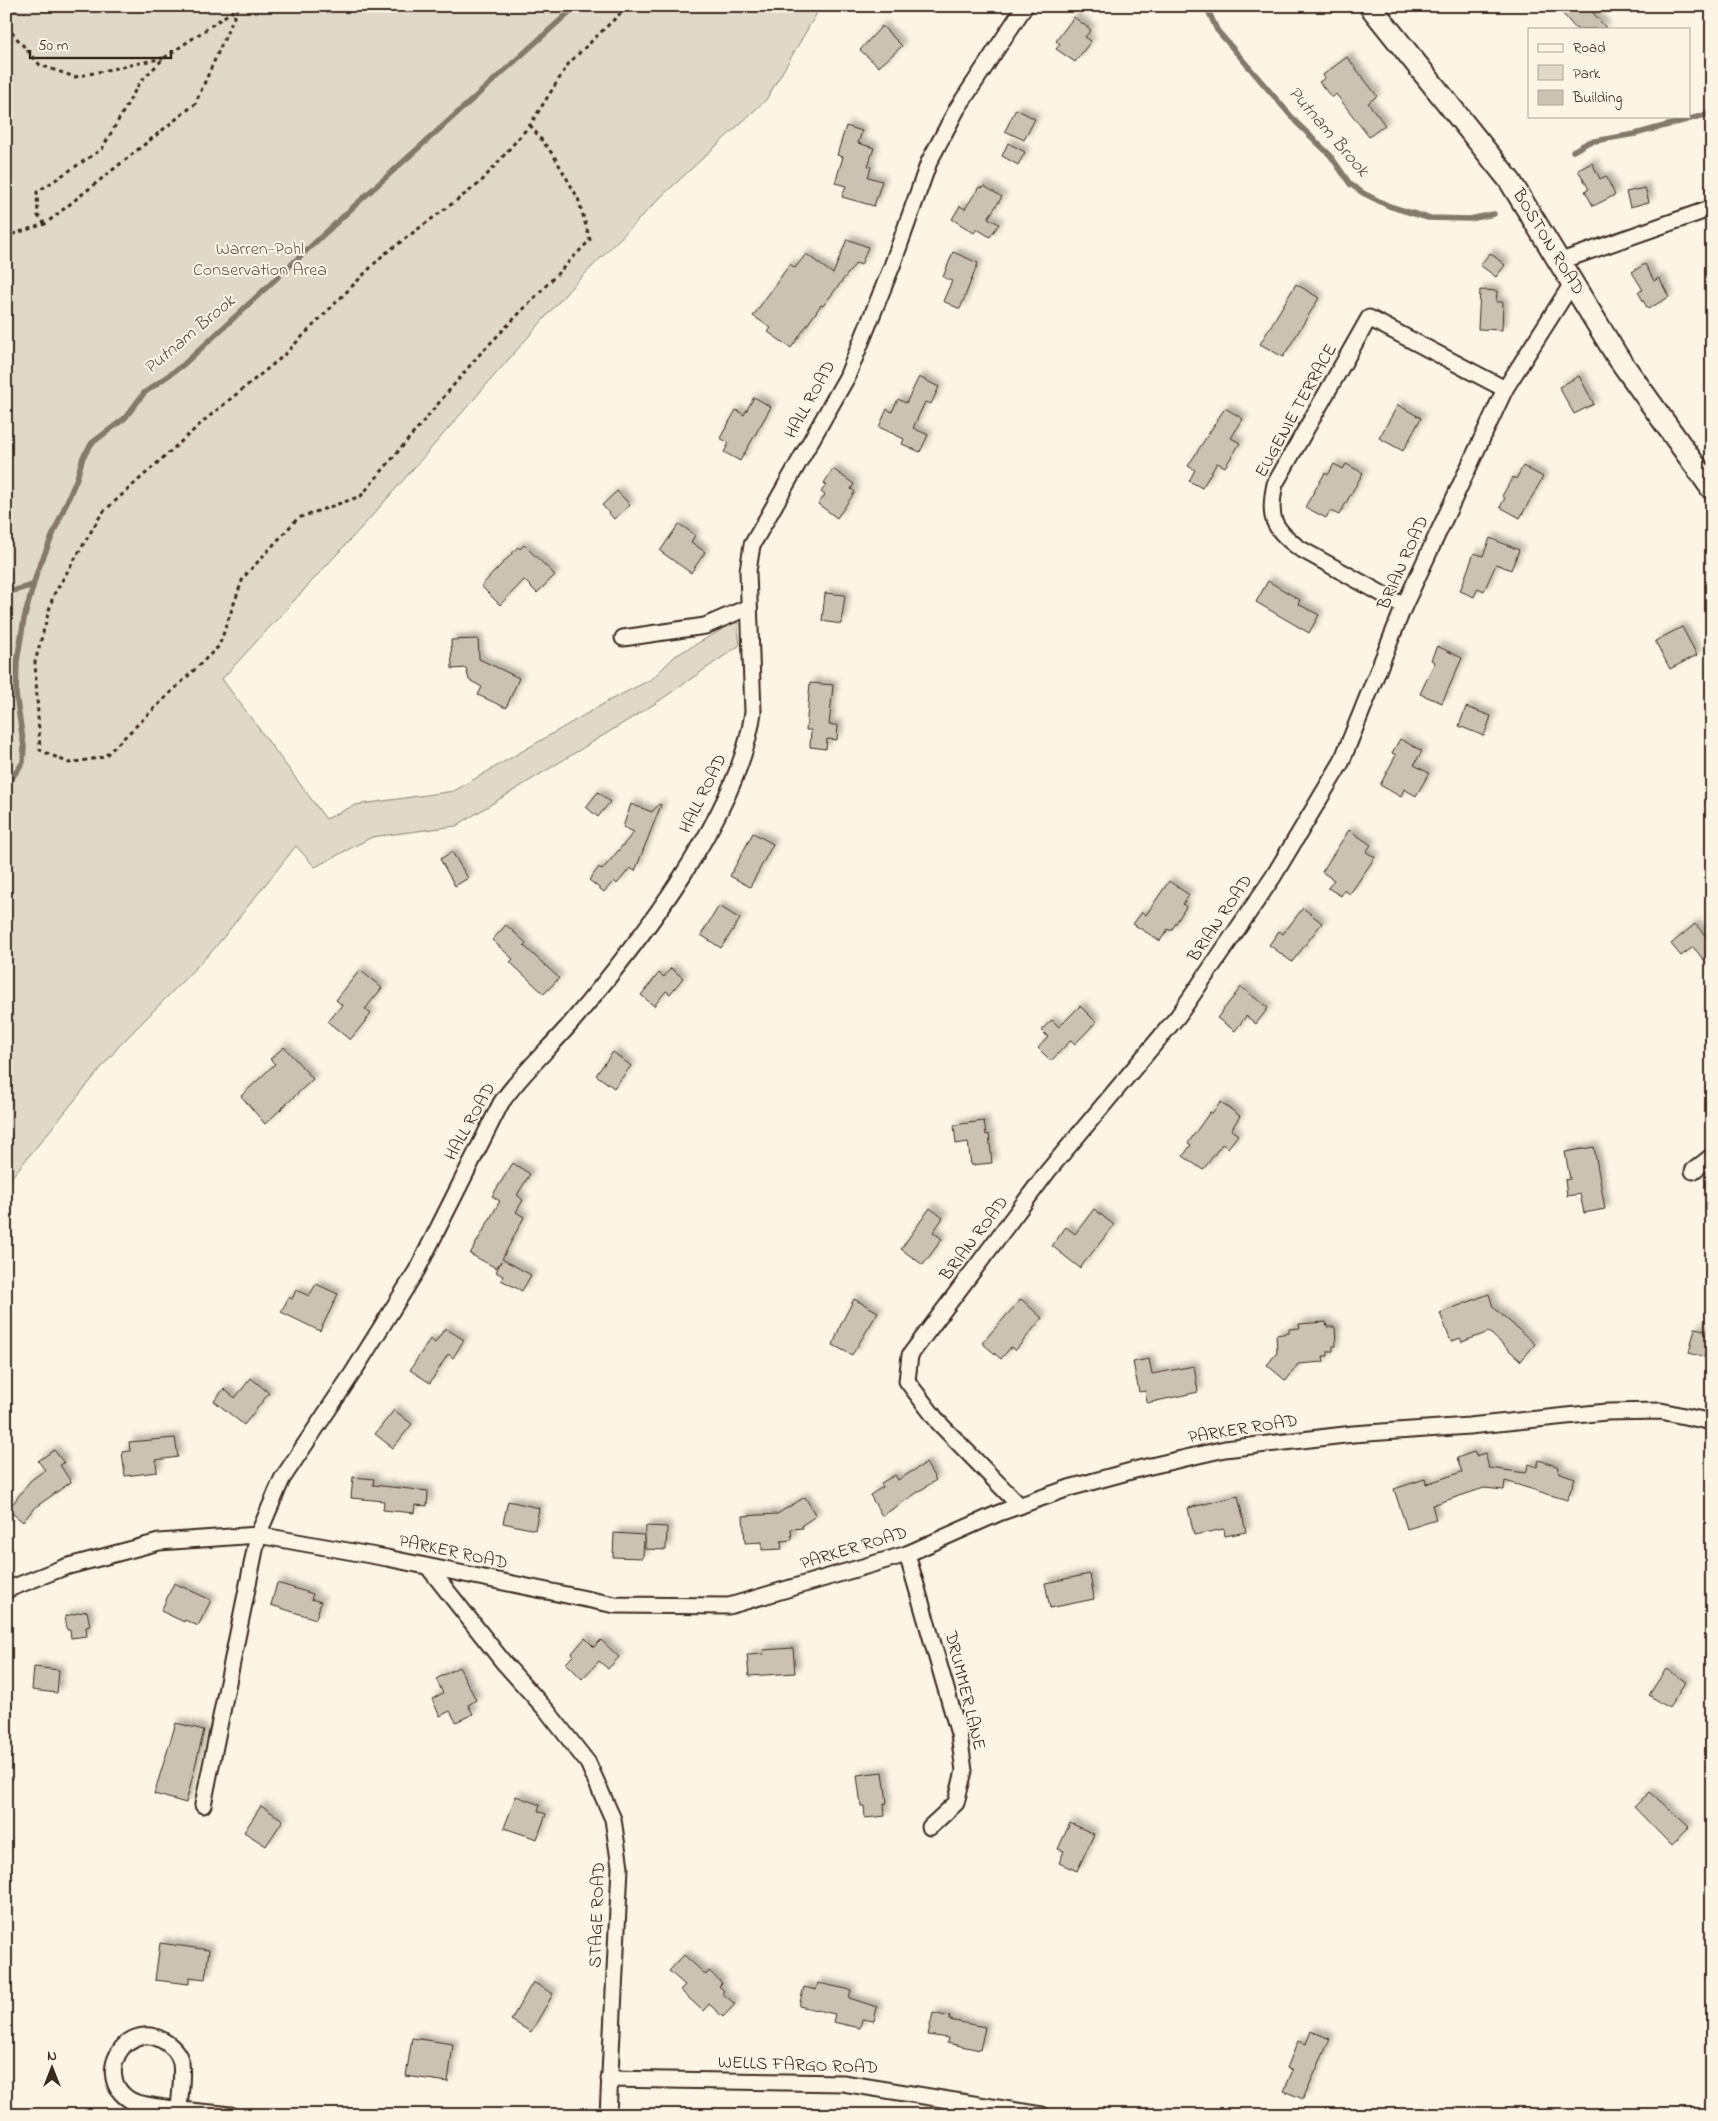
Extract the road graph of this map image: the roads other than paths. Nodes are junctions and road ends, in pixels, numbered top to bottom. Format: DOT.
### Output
graph roads {
  1 [pos="1025,6"];
  2 [pos="1370,6"];
  3 [pos="1712,208"];
  4 [pos="1561,261"];
  5 [pos="1573,282"];
  6 [pos="1505,389"];
  7 [pos="1712,489"];
  8 [pos="1404,606"];
  9 [pos="749,607"];
  10 [pos="623,638"];
  11 [pos="1712,1156"];
  12 [pos="1693,1171"];
  13 [pos="1712,1422"];
  14 [pos="1020,1506"];
  15 [pos="258,1535"];
  16 [pos="907,1554"];
  17 [pos="429,1568"];
  18 [pos="6,1590"];
  19 [pos="204,1805"];
  20 [pos="930,1827"];
  21 [pos="609,2079"];
  22 [pos="179,2109"];
  23 [pos="231,2115"];
  24 [pos="608,2115"];
  25 [pos="1042,2115"];
  1 -- 9 [label="street, HALL ROAD"];
  2 -- 4 [label="main road, BOSTON ROAD"];
  3 -- 4 [label="street"];
  4 -- 5 [label="main road, BOSTON ROAD"];
  5 -- 6 [label="street, BRIAN ROAD"];
  5 -- 7 [label="main road, BOSTON ROAD"];
  6 -- 8 [label="street, BRIAN ROAD"];
  6 -- 8 [label="street, EUGENIE TERRACE"];
  8 -- 14 [label="street, BRIAN ROAD"];
  9 -- 10 [label="street"];
  9 -- 15 [label="street, HALL ROAD"];
  11 -- 12 [label="street"];
  13 -- 14 [label="street, PARKER ROAD"];
  14 -- 16 [label="street, PARKER ROAD"];
  15 -- 17 [label="street, PARKER ROAD"];
  15 -- 18 [label="street, PARKER ROAD"];
  15 -- 19 [label="street, HALL ROAD"];
  16 -- 17 [label="street, PARKER ROAD"];
  16 -- 20 [label="street, DRUMMER LANE"];
  17 -- 21 [label="street, STAGE ROAD"];
  21 -- 24 [label="street, STAGE ROAD"];
  21 -- 25 [label="street, WELLS FARGO ROAD"];
  22 -- 22 [label="street"];
  22 -- 23 [label="street"];
}
